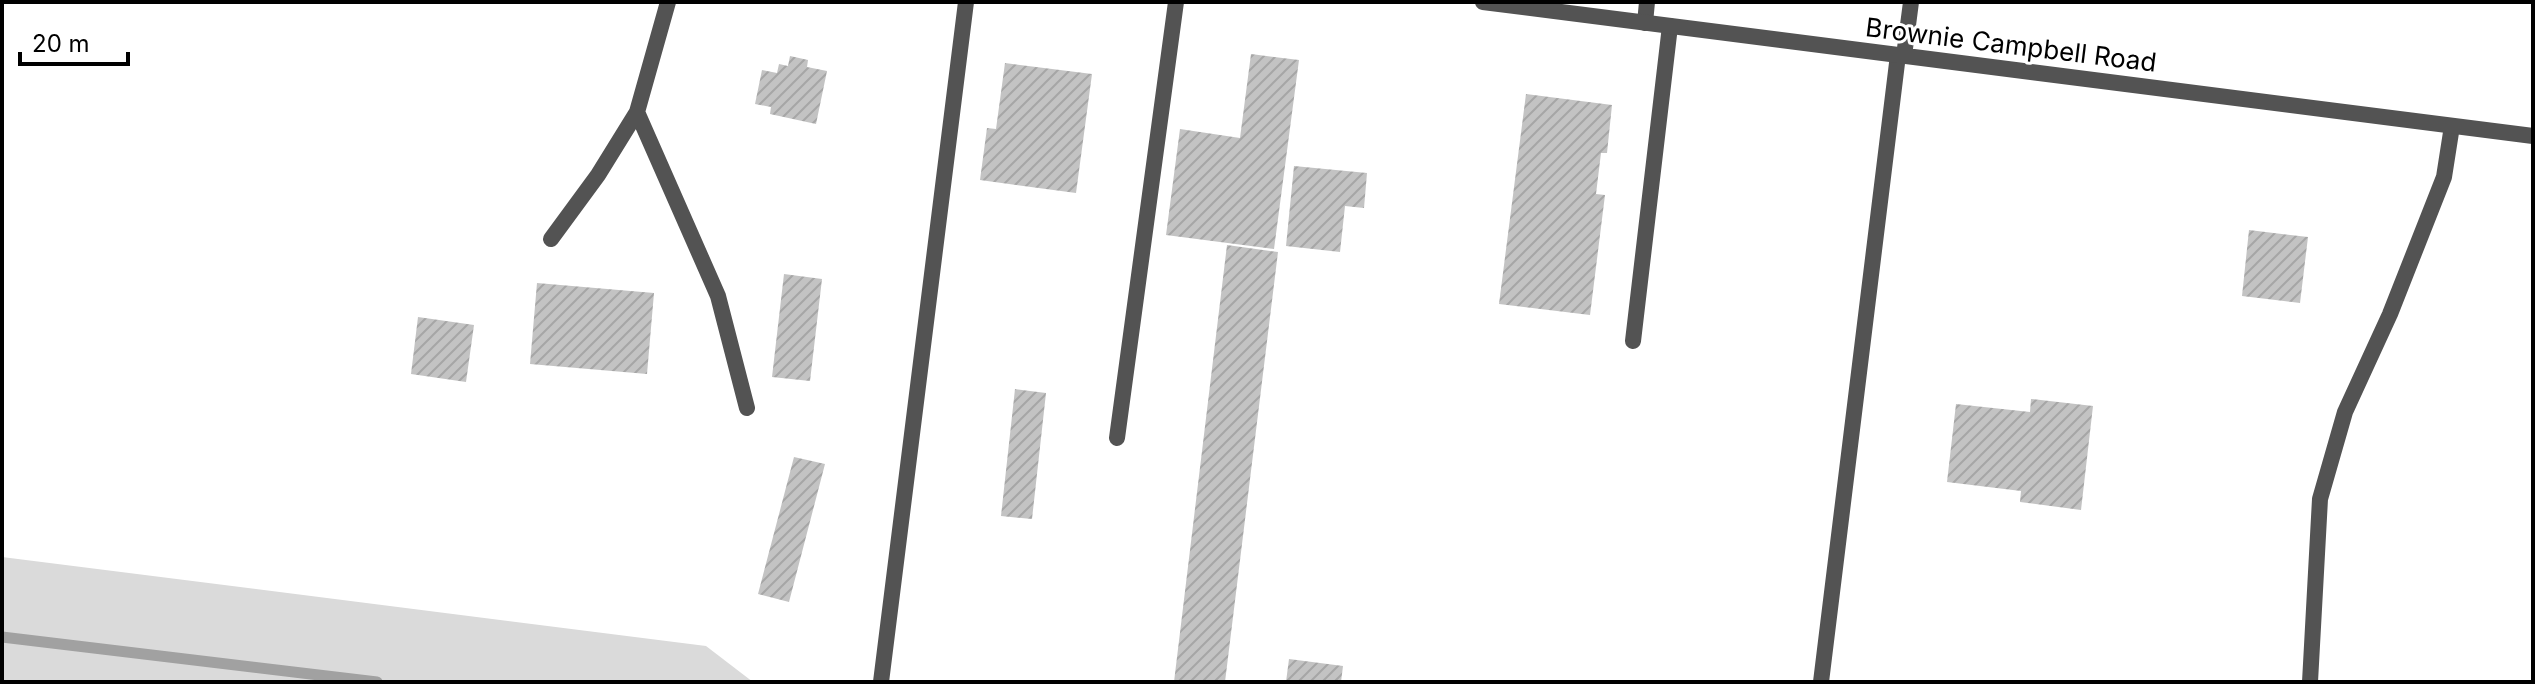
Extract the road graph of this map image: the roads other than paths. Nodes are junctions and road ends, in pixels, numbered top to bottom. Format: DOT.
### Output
graph roads {
  1 [pos="668,2"];
  2 [pos="966,2"];
  3 [pos="1176,2"];
  4 [pos="1483,2"];
  5 [pos="1647,2"];
  6 [pos="1911,2"];
  7 [pos="1645,23"];
  8 [pos="1670,26"];
  9 [pos="1901,56"];
  10 [pos="637,112"];
  11 [pos="2452,126"];
  12 [pos="2533,136"];
  13 [pos="551,239"];
  14 [pos="1633,341"];
  15 [pos="747,408"];
  16 [pos="1117,438"];
  17 [pos="881,682"];
  18 [pos="1821,682"];
  19 [pos="2310,682"];
  1 -- 10 [label="street"];
  2 -- 17 [label="street"];
  3 -- 16 [label="street"];
  4 -- 7 [label="street, Brownie Campbell Road"];
  5 -- 7 [label="street"];
  6 -- 9 [label="street"];
  7 -- 8 [label="street, Brownie Campbell Road"];
  8 -- 9 [label="street, Brownie Campbell Road"];
  8 -- 14 [label="street"];
  9 -- 11 [label="street, Brownie Campbell Road"];
  9 -- 18 [label="street"];
  10 -- 13 [label="street"];
  10 -- 15 [label="street"];
  11 -- 12 [label="street, Brownie Campbell Road"];
  11 -- 19 [label="street"];
}
